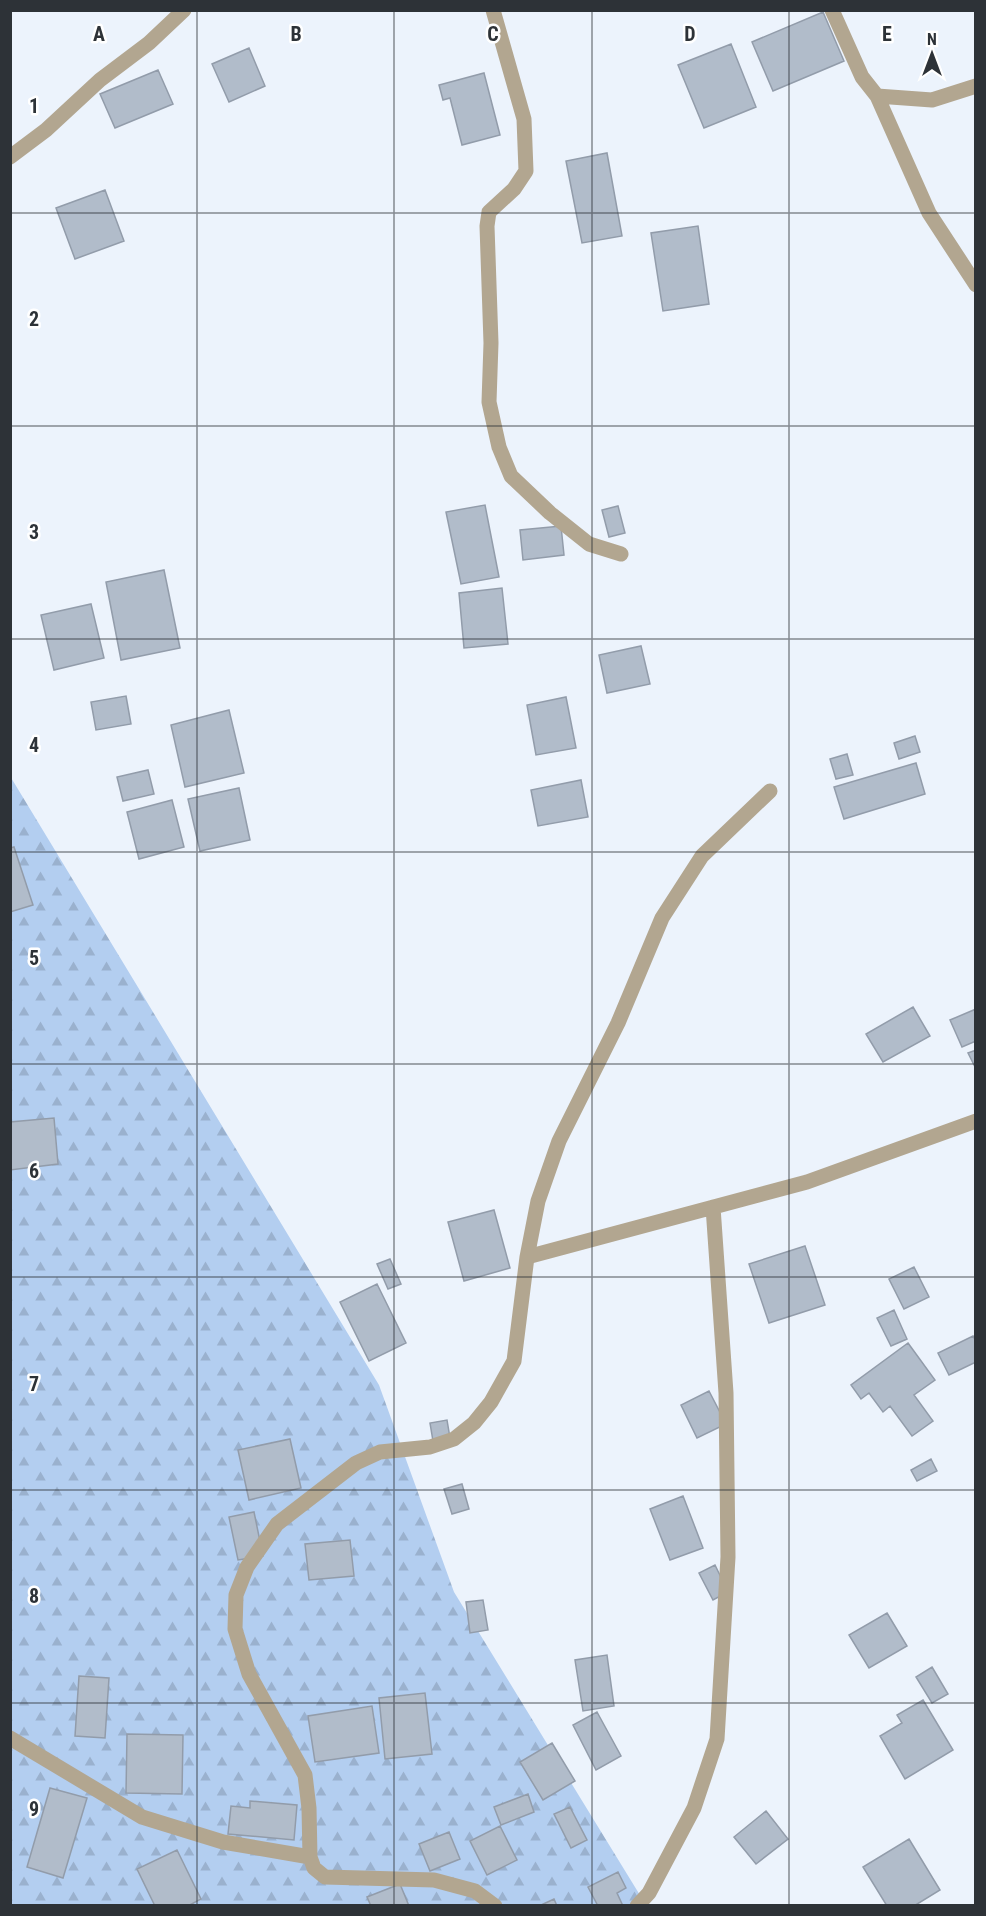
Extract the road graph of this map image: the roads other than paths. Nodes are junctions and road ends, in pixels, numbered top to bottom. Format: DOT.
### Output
graph roads {
  1 [pos="184,10"];
  2 [pos="493,10"];
  3 [pos="832,10"];
  4 [pos="975,86"];
  5 [pos="877,96"];
  6 [pos="10,158"];
  7 [pos="975,285"];
  8 [pos="621,554"];
  9 [pos="770,791"];
  10 [pos="975,1121"];
  11 [pos="713,1207"];
  12 [pos="527,1257"];
  13 [pos="10,1738"];
  14 [pos="310,1857"];
  15 [pos="495,1905"];
  16 [pos="637,1905"];
  1 -- 6 [label="street"];
  2 -- 8 [label="street"];
  3 -- 5 [label="street"];
  4 -- 5 [label="street"];
  5 -- 7 [label="street"];
  9 -- 12 [label="street"];
  10 -- 11 [label="street"];
  11 -- 12 [label="street"];
  11 -- 16 [label="street"];
  12 -- 14 [label="street"];
  13 -- 14 [label="street"];
  14 -- 15 [label="street"];
}
